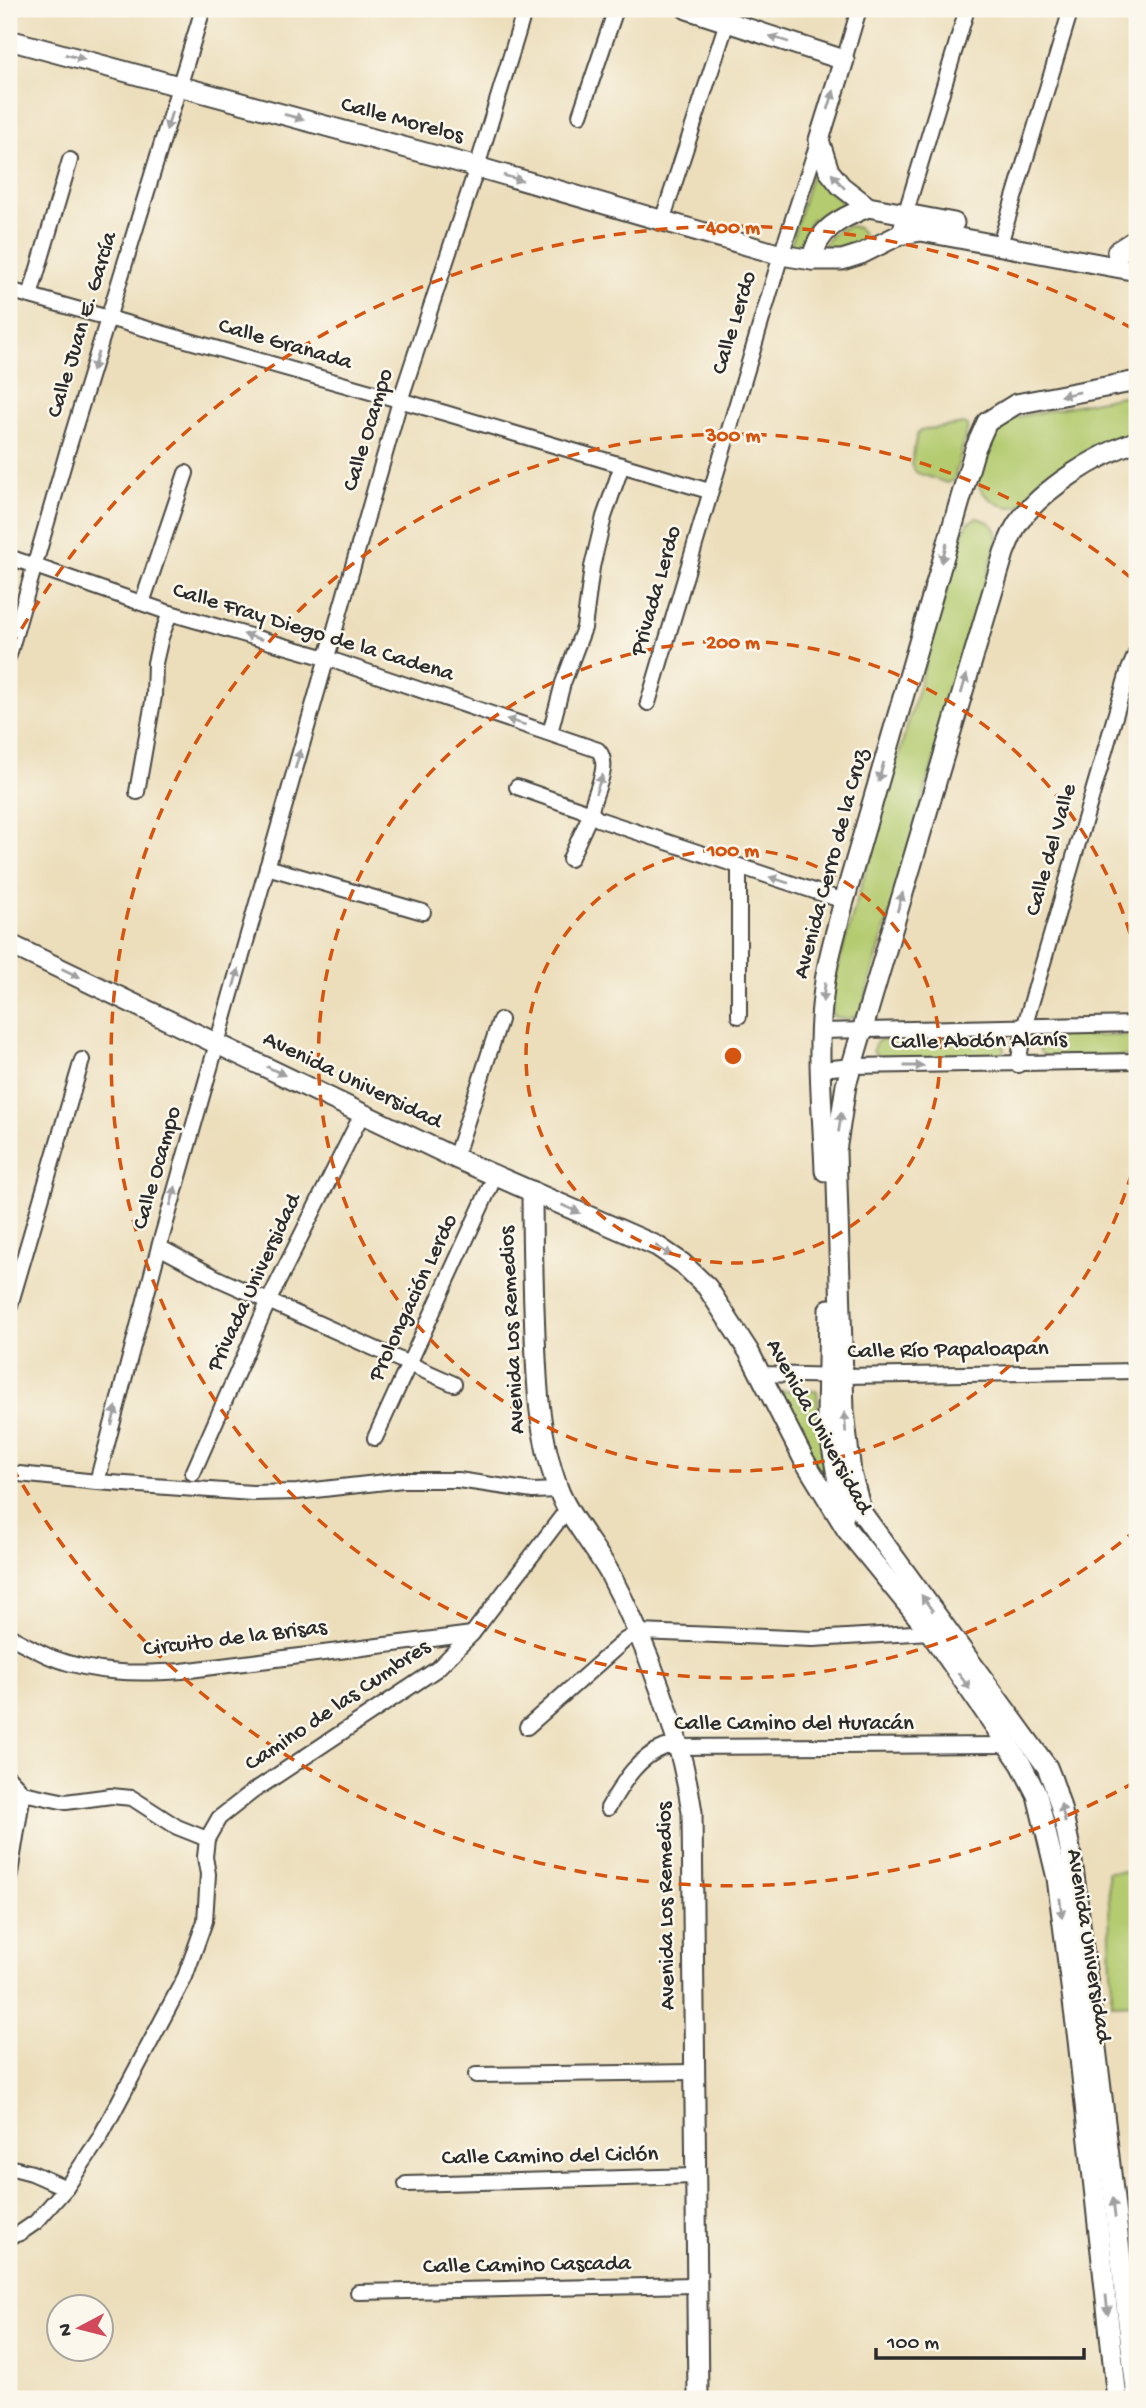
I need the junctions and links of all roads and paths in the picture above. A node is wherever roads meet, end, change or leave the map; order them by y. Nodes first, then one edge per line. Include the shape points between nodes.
1 (203, 9) edge
2 (525, 9) edge
3 (616, 9) edge
4 (688, 9) edge
5 (859, 9) edge
6 (967, 9) edge
7 (1071, 9) edge
8 (727, 22) junction
9 (9, 40) edge
10 (844, 60) junction
11 (180, 86) junction
12 (580, 115) dead end
13 (819, 140) junction
14 (70, 160) dead end
15 (477, 167) junction
16 (868, 207) junction
17 (904, 214) junction
18 (662, 221) junction
19 (899, 234) junction
20 (1001, 237) junction
21 (1137, 240) edge
22 (1128, 254) edge
23 (781, 255) junction
24 (812, 260) junction
25 (1137, 271) edge
26 (9, 290) edge
27 (30, 296) junction
28 (109, 317) junction
29 (1137, 381) edge
30 (400, 401) junction
31 (1137, 441) edge
32 (622, 465) junction
33 (186, 473) dead end
34 (709, 491) junction
35 (9, 557) edge
36 (35, 565) junction
37 (142, 603) junction
38 (170, 612) junction
39 (1137, 651) edge
40 (9, 655) edge
41 (326, 659) junction
42 (648, 703) dead end
43 (550, 733) junction
44 (517, 788) dead end
45 (137, 792) dead end
46 (591, 813) junction
47 (570, 859) dead end
48 (267, 867) junction
49 (738, 867) junction
50 (844, 901) junction
51 (423, 912) dead end
52 (9, 944) edge
53 (739, 1016) dead end
54 (500, 1020) dead end
55 (1137, 1024) edge
56 (1024, 1028) junction
57 (821, 1031) junction
58 (862, 1031) junction
59 (218, 1043) junction
60 (82, 1059) dead end
61 (1137, 1061) edge
62 (1018, 1065) junction
63 (853, 1066) junction
64 (821, 1069) junction
65 (362, 1114) junction
66 (455, 1158) junction
67 (495, 1176) junction
68 (532, 1191) junction
69 (159, 1247) junction
70 (269, 1300) junction
71 (9, 1309) edge
72 (409, 1364) junction
73 (1137, 1371) edge
74 (760, 1374) junction
75 (836, 1376) junction
76 (454, 1384) dead end
77 (375, 1438) dead end
78 (193, 1472) dead end
79 (9, 1473) edge
80 (97, 1482) junction
81 (558, 1490) junction
82 (569, 1507) junction
83 (862, 1513) joint
84 (847, 1530) junction
85 (639, 1632) junction
86 (930, 1633) junction
87 (472, 1634) junction
88 (9, 1636) edge
89 (527, 1727) dead end
90 (1009, 1745) junction
91 (679, 1747) junction
92 (9, 1778) edge
93 (23, 1793) junction
94 (608, 1808) dead end
95 (207, 1839) junction
96 (9, 1880) edge
97 (694, 2072) junction
98 (476, 2075) dead end
99 (9, 2167) edge
100 (695, 2176) junction
101 (406, 2183) dead end
102 (66, 2188) junction
103 (9, 2237) edge
104 (696, 2285) junction
105 (358, 2292) dead end
106 (1137, 2398) edge
107 (698, 2399) edge
108 (1117, 2399) edge

1 - 11 street, Calle Juan E. García
2 - 15 street, Calle Ocampo
3 - 12 street
4 - 8 street
5 - 10 street, Calle Lerdo
6 - 17 street
7 - 20 street
10 -> 8 street
8 - 18 street
9 -> 11 street, Calle Morelos
13 -> 10 street, Calle Lerdo
11 -> 15 street, Calle Morelos
11 -> 28 street, Calle Juan E. García
16 -> 13 street via 829,172
13 - 23 street, Calle Lerdo
14 - 27 street
15 -> 18 street, Calle Morelos
15 - 30 street, Calle Ocampo
16 - 17 street
16 - 24 street via 824,231
17 - 19 street
17 - 20 street
18 - 23 street, Calle Morelos
19 - 20 street via 921,231
19 - 24 street, Calle Morelos via 850,258
20 - 22 street
20 - 25 street
21 - 22 main road
23 - 24 street, Calle Morelos
23 - 34 street, Calle Lerdo
26 - 27 street, Calle Granada
27 - 28 street, Calle Granada
28 - 30 street, Calle Granada
28 -> 36 street, Calle Juan E. García
29 -> 50 street, Avenida Cerro de la Cruz via 1016,404 987,422 967,473
30 - 32 street, Calle Granada
30 - 41 street, Calle Ocampo
58 -> 31 street, Avenida Cerro de la Cruz via 990,593 1017,524 1066,480
32 - 34 street, Calle Granada
32 - 43 street via 595,554 584,628
33 - 37 street
34 - 42 street, Privada Lerdo
35 - 36 street, Calle Fray Diego de la Cadena
36 - 37 street, Calle Fray Diego de la Cadena
36 - 40 street, Calle Juan E. García
37 - 38 street, Calle Fray Diego de la Cadena
41 -> 38 street, Calle Fray Diego de la Cadena
38 - 45 street via 155,663 154,696
39 - 56 street, Calle del Valle
43 -> 41 street, Calle Fray Diego de la Cadena
48 -> 41 street, Calle Ocampo
46 -> 43 street, Calle Fray Diego de la Cadena via 604,770 602,755
44 - 46 street
46 - 47 street
46 - 49 street
48 - 51 street
59 -> 48 street, Calle Ocampo
50 -> 49 street
49 - 53 street
50 -> 57 street, Avenida Cerro de la Cruz via 826,974
52 -> 59 street, Avenida Universidad
54 - 66 street
55 - 56 street, Calle Abdón Alanís
56 - 58 street, Calle Abdón Alanís
56 - 62 street, Calle del Valle
57 - 58 street, Calle Abdón Alanís
57 - 64 street, Avenida Cerro de la Cruz
58 - 63 street, Avenida Cerro de la Cruz
59 -> 65 street, Avenida Universidad
69 -> 59 street, Calle Ocampo
60 - 71 street
61 - 62 street, Calle Abdón Alanís
63 -> 62 street, Calle Abdón Alanís
63 - 64 street, Calle Abdón Alanís
75 -> 63 street, Avenida Cerro de la Cruz via 836,1151
64 - 75 street, Avenida Cerro de la Cruz via 830,1329
65 - 66 street, Avenida Universidad
65 - 70 street, Privada Universidad
66 - 67 street, Avenida Universidad
67 - 68 street, Avenida Universidad
67 - 72 street, Prolongación Lerdo
68 -> 74 street, Avenida Universidad via 657,1246 682,1263 707,1287
68 - 81 street, Avenida Los Remedios via 538,1406
69 - 70 street
80 -> 69 street, Calle Ocampo
70 - 72 street
70 - 78 street, Privada Universidad
72 - 76 street
72 - 77 street, Prolongación Lerdo
73 - 75 street, Calle Río Papaloapan
74 - 75 street, Calle Río Papaloapan
74 - 84 street, Avenida Universidad
83 -> 75 street, Avenida Cerro de la Cruz
75 - 84 street, Avenida Cerro de la Cruz via 828,1418
79 - 80 street
80 - 81 street via 252,1493 403,1480 458,1480
81 - 82 street, Avenida Los Remedios
82 - 85 street, Avenida Los Remedios
82 - 87 street, Camino de las Cumbres
106 -> 83 street, Avenida Universidad via 1096,2040 1058,1793 1037,1752
84 - 86 street, Avenida Universidad
85 - 86 street via 813,1639
85 - 89 street
85 - 91 street, Avenida Los Remedios
86 -> 90 street, Avenida Universidad
87 - 88 street, Circuito de la Brisas via 136,1674 53,1658
87 - 95 street, Camino de las Cumbres via 422,1681 252,1792 219,1818
90 - 91 street, Calle Camino del Huracán
90 -> 108 street, Avenida Universidad via 1037,1796 1057,1878 1090,2130
91 - 94 street, Calle Camino del Huracán via 665,1747 637,1765
91 - 97 street, Avenida Los Remedios via 692,1812
92 - 93 street
93 - 95 street via 66,1802 132,1798 177,1827
93 - 96 street
95 - 102 street via 205,1921 186,1977 99,2139
97 - 98 street
97 - 100 street, Avenida Los Remedios
99 - 102 street
100 - 101 street, Calle Camino del Ciclón
100 - 104 street, Avenida Los Remedios
102 - 103 street via 36,2221
104 - 105 street, Calle Camino Cascada
104 - 107 street, Avenida Los Remedios

